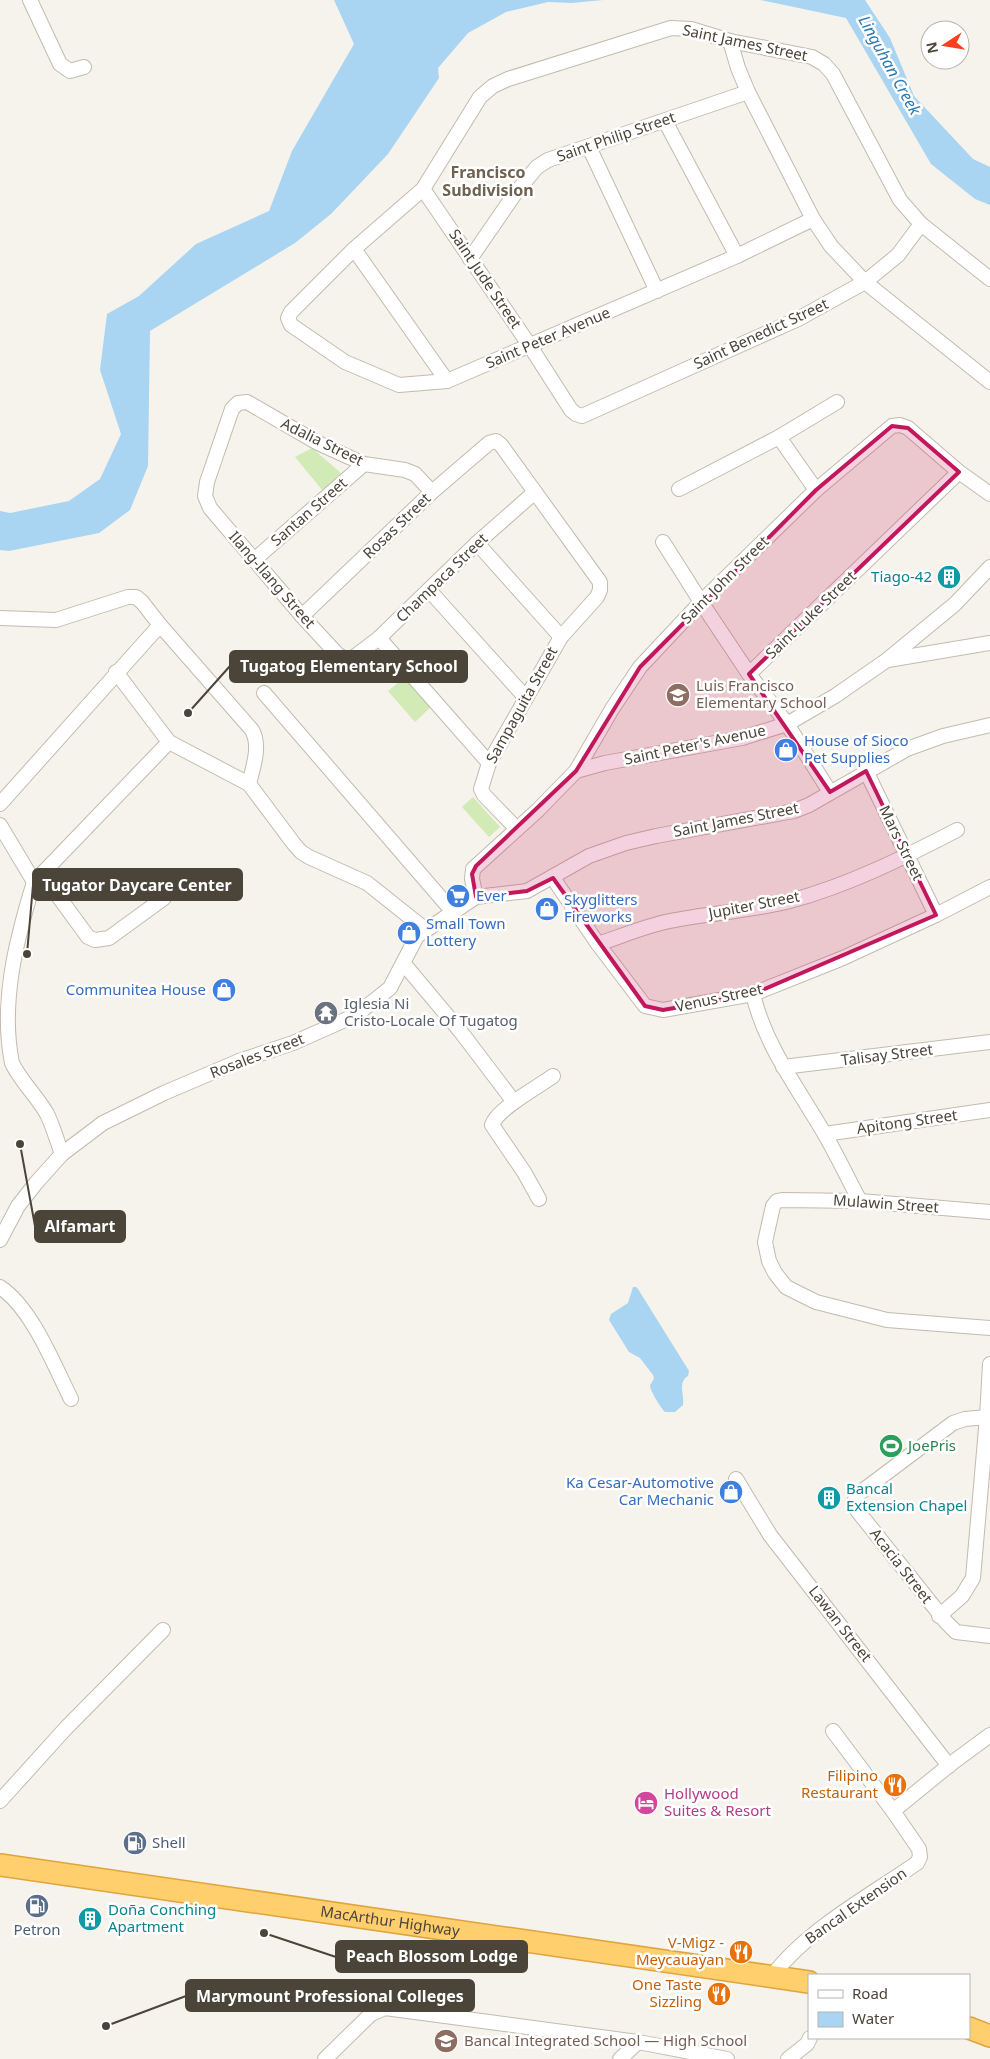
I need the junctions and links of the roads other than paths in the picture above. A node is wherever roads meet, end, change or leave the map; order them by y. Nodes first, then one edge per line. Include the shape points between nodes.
1 (30, 0) edge
2 (730, 41) junction
3 (84, 67) dead end
4 (748, 92) junction
5 (665, 121) junction
6 (589, 147) junction
7 (423, 188) junction
8 (813, 219) junction
9 (922, 224) junction
10 (354, 249) junction
11 (737, 256) junction
12 (470, 259) junction
13 (990, 279) edge
14 (865, 282) junction
15 (657, 291) junction
16 (530, 346) junction
17 (447, 381) junction
18 (990, 382) edge
19 (837, 402) dead end
20 (582, 416) joint
21 (779, 438) junction
22 (364, 464) junction
23 (959, 472) junction
24 (680, 489) dead end
25 (816, 490) junction
26 (432, 492) junction
27 (535, 492) junction
28 (990, 494) edge
29 (204, 496) joint
30 (663, 542) dead end
31 (477, 544) junction
32 (254, 560) junction
33 (990, 567) edge
34 (429, 590) junction
35 (701, 602) junction
36 (302, 616) junction
37 (0, 618) edge
38 (160, 625) junction
39 (561, 637) junction
40 (379, 638) junction
41 (990, 643) edge
42 (346, 659) joint
43 (887, 660) junction
44 (116, 672) junction
45 (749, 674) junction
46 (264, 693) dead end
47 (526, 698) junction
48 (787, 724) junction
49 (990, 725) edge
50 (169, 742) junction
51 (489, 763) junction
52 (866, 771) junction
53 (576, 772) junction
54 (249, 784) junction
55 (830, 792) junction
56 (0, 804) edge
57 (0, 825) edge
58 (517, 829) junction
59 (957, 830) dead end
60 (906, 856) junction
61 (38, 878) junction
62 (553, 878) junction
63 (990, 887) edge
64 (164, 898) dead end
65 (476, 898) junction
66 (453, 912) junction
67 (936, 916) junction
68 (426, 930) junction
69 (598, 944) junction
70 (404, 964) junction
71 (753, 994) junction
72 (990, 1042) edge
73 (783, 1068) junction
74 (553, 1076) dead end
75 (514, 1102) junction
76 (990, 1110) edge
77 (825, 1134) junction
78 (62, 1154) junction
79 (539, 1199) dead end
80 (860, 1201) junction
81 (990, 1212) edge
82 (0, 1240) edge
83 (0, 1287) edge
84 (990, 1328) edge
85 (990, 1364) edge
86 (71, 1399) dead end
87 (987, 1417) junction
88 (736, 1479) dead end
89 (939, 1616) junction
90 (163, 1630) dead end
91 (990, 1636) edge
92 (833, 1731) dead end
93 (990, 1735) edge
94 (949, 1766) junction
95 (0, 1801) edge
96 (893, 1811) junction
97 (0, 1865) edge
98 (772, 1975) junction
99 (808, 1982) edge
100 (970, 2028) edge
101 (990, 2036) edge
102 (810, 2039) edge
103 (638, 2042) junction
104 (797, 2056) edge
105 (324, 2059) edge
106 (620, 2059) edge
107 (727, 2059) edge

1 - 3 street via 60,64 70,70
2 - 4 street
2 - 7 street, Saint James Street via 691,29 671,28 492,86 480,97
2 - 9 street, Saint James Street via 812,57 824,64 833,74 900,200
4 - 5 street, Saint Philip Street
4 - 8 street
5 - 6 street, Saint Philip Street
5 - 11 street
6 - 12 street, Saint Philip Street via 537,167
6 - 15 street
7 - 10 street
7 - 12 street, Saint Jude Street
8 - 11 street, Saint Peter Avenue
8 - 14 street via 831,246
9 - 13 street, Saint James Street
9 - 14 street, Saint Benedict Street via 898,255
10 - 17 street
10 - 17 street, Saint Peter Avenue via 291,312 288,318 291,325 345,362 399,385
11 - 15 street, Saint Peter Avenue
12 - 16 street, Saint Jude Street
14 - 18 street
14 - 20 street, Saint Benedict Street via 798,319
15 - 16 street, Saint Peter Avenue
16 - 17 street, Saint Peter Avenue
16 - 20 street, Saint Jude Street via 571,410
19 - 21 street
21 - 24 street
21 - 25 street
22 - 26 street, Adalia Street via 415,474
22 - 29 street, Adalia Street via 318,443 247,402 232,409
22 - 32 street, Santan Street
23 - 25 street, Saint John Street via 908,428 892,426
23 - 28 street
23 - 45 street, Saint Luke Street
25 - 35 street, Saint John Street
26 - 27 street, Rosas Street via 489,443 496,441
26 - 36 street, Rosas Street
27 - 31 street, Champaca Street
27 - 39 street, Sampaguita Street via 600,582 597,597
29 - 32 street, Ilang-Ilang Street via 210,508
30 - 35 street
31 - 34 street, Champaca Street
31 - 39 street
32 - 36 street, Ilang-Ilang Street
33 - 43 street, Saint Peter's Avenue via 954,604
34 - 40 street, Champaca Street
34 - 47 street
35 - 45 street
35 - 53 street, Saint John Street via 640,667
36 - 42 street, Ilang-Ilang Street via 338,655
37 - 38 street via 56,620 136,597
38 - 44 street
38 - 54 street via 256,737
39 - 47 street, Sampaguita Street
40 - 42 street, Champaca Street via 354,657
40 - 51 street
41 - 43 street
43 - 48 street, Saint Peter's Avenue
44 - 50 street
44 - 56 street
45 - 48 street
46 - 66 street
47 - 51 street, Sampaguita Street
48 - 53 street, Saint Peter's Avenue via 742,738 605,763
48 - 55 street
49 - 52 street, Saint James Street via 907,749
50 - 54 street
50 - 61 street
51 - 58 street, Sampaguita Street via 481,789
52 - 55 street, Saint James Street
52 - 60 street, Mars Street
53 - 58 street, Saint Peter's Avenue
54 - 68 street via 300,852 367,882
55 - 62 street, Saint James Street via 794,811 626,843 589,856
57 - 61 street
58 - 65 street, Saint Peter's Avenue via 473,869
59 - 60 street, Jupiter Street
60 - 67 street, Mars Street
60 - 69 street, Jupiter Street via 848,882 788,901 669,921
61 - 64 street via 88,937 95,940 109,938
61 - 78 street via 2,990 1,1024 4,1044 14,1066 46,1114
62 - 65 street, Saint James Street via 528,892
62 - 69 street, Venus Street
63 - 67 street, Venus Street
65 - 66 street, Rosales Street
66 - 68 street, Rosales Street
67 - 71 street, Venus Street
68 - 70 street, Rosales Street via 414,941
69 - 71 street, Venus Street via 644,1006 662,1010
70 - 75 street
70 - 78 street, Rosales Street via 390,988 356,1015 134,1106 103,1123
71 - 73 street via 758,1016
72 - 73 street, Talisay Street
73 - 77 street
74 - 75 street
75 - 79 street via 493,1120 492,1125
76 - 77 street, Apitong Street
77 - 80 street
78 - 82 street, Rosales Street via 18,1206
80 - 81 street, Mulawin Street
80 - 84 street, Mulawin Street via 777,1201 765,1242 775,1274 786,1287 816,1302 887,1320
83 - 86 street via 25,1312
85 - 87 street
87 - 89 street via 973,1578 962,1596
87 - 89 street, Acacia Street via 952,1424 857,1495 854,1502 856,1509
88 - 94 street, Lawan Street via 770,1535
89 - 91 street via 956,1632
90 - 95 street via 66,1728
92 - 96 street, Bancal Extension
93 - 94 street
94 - 96 street
96 - 98 street, Bancal Extension via 919,1849 920,1857 916,1863 818,1931 785,1959
97 - 98 highway, MacArthur Highway
98 - 99 highway, MacArthur Highway
100 - 101 highway
102 - 104 street
103 - 105 street via 385,2008 371,2014
103 - 106 street
103 - 107 street

